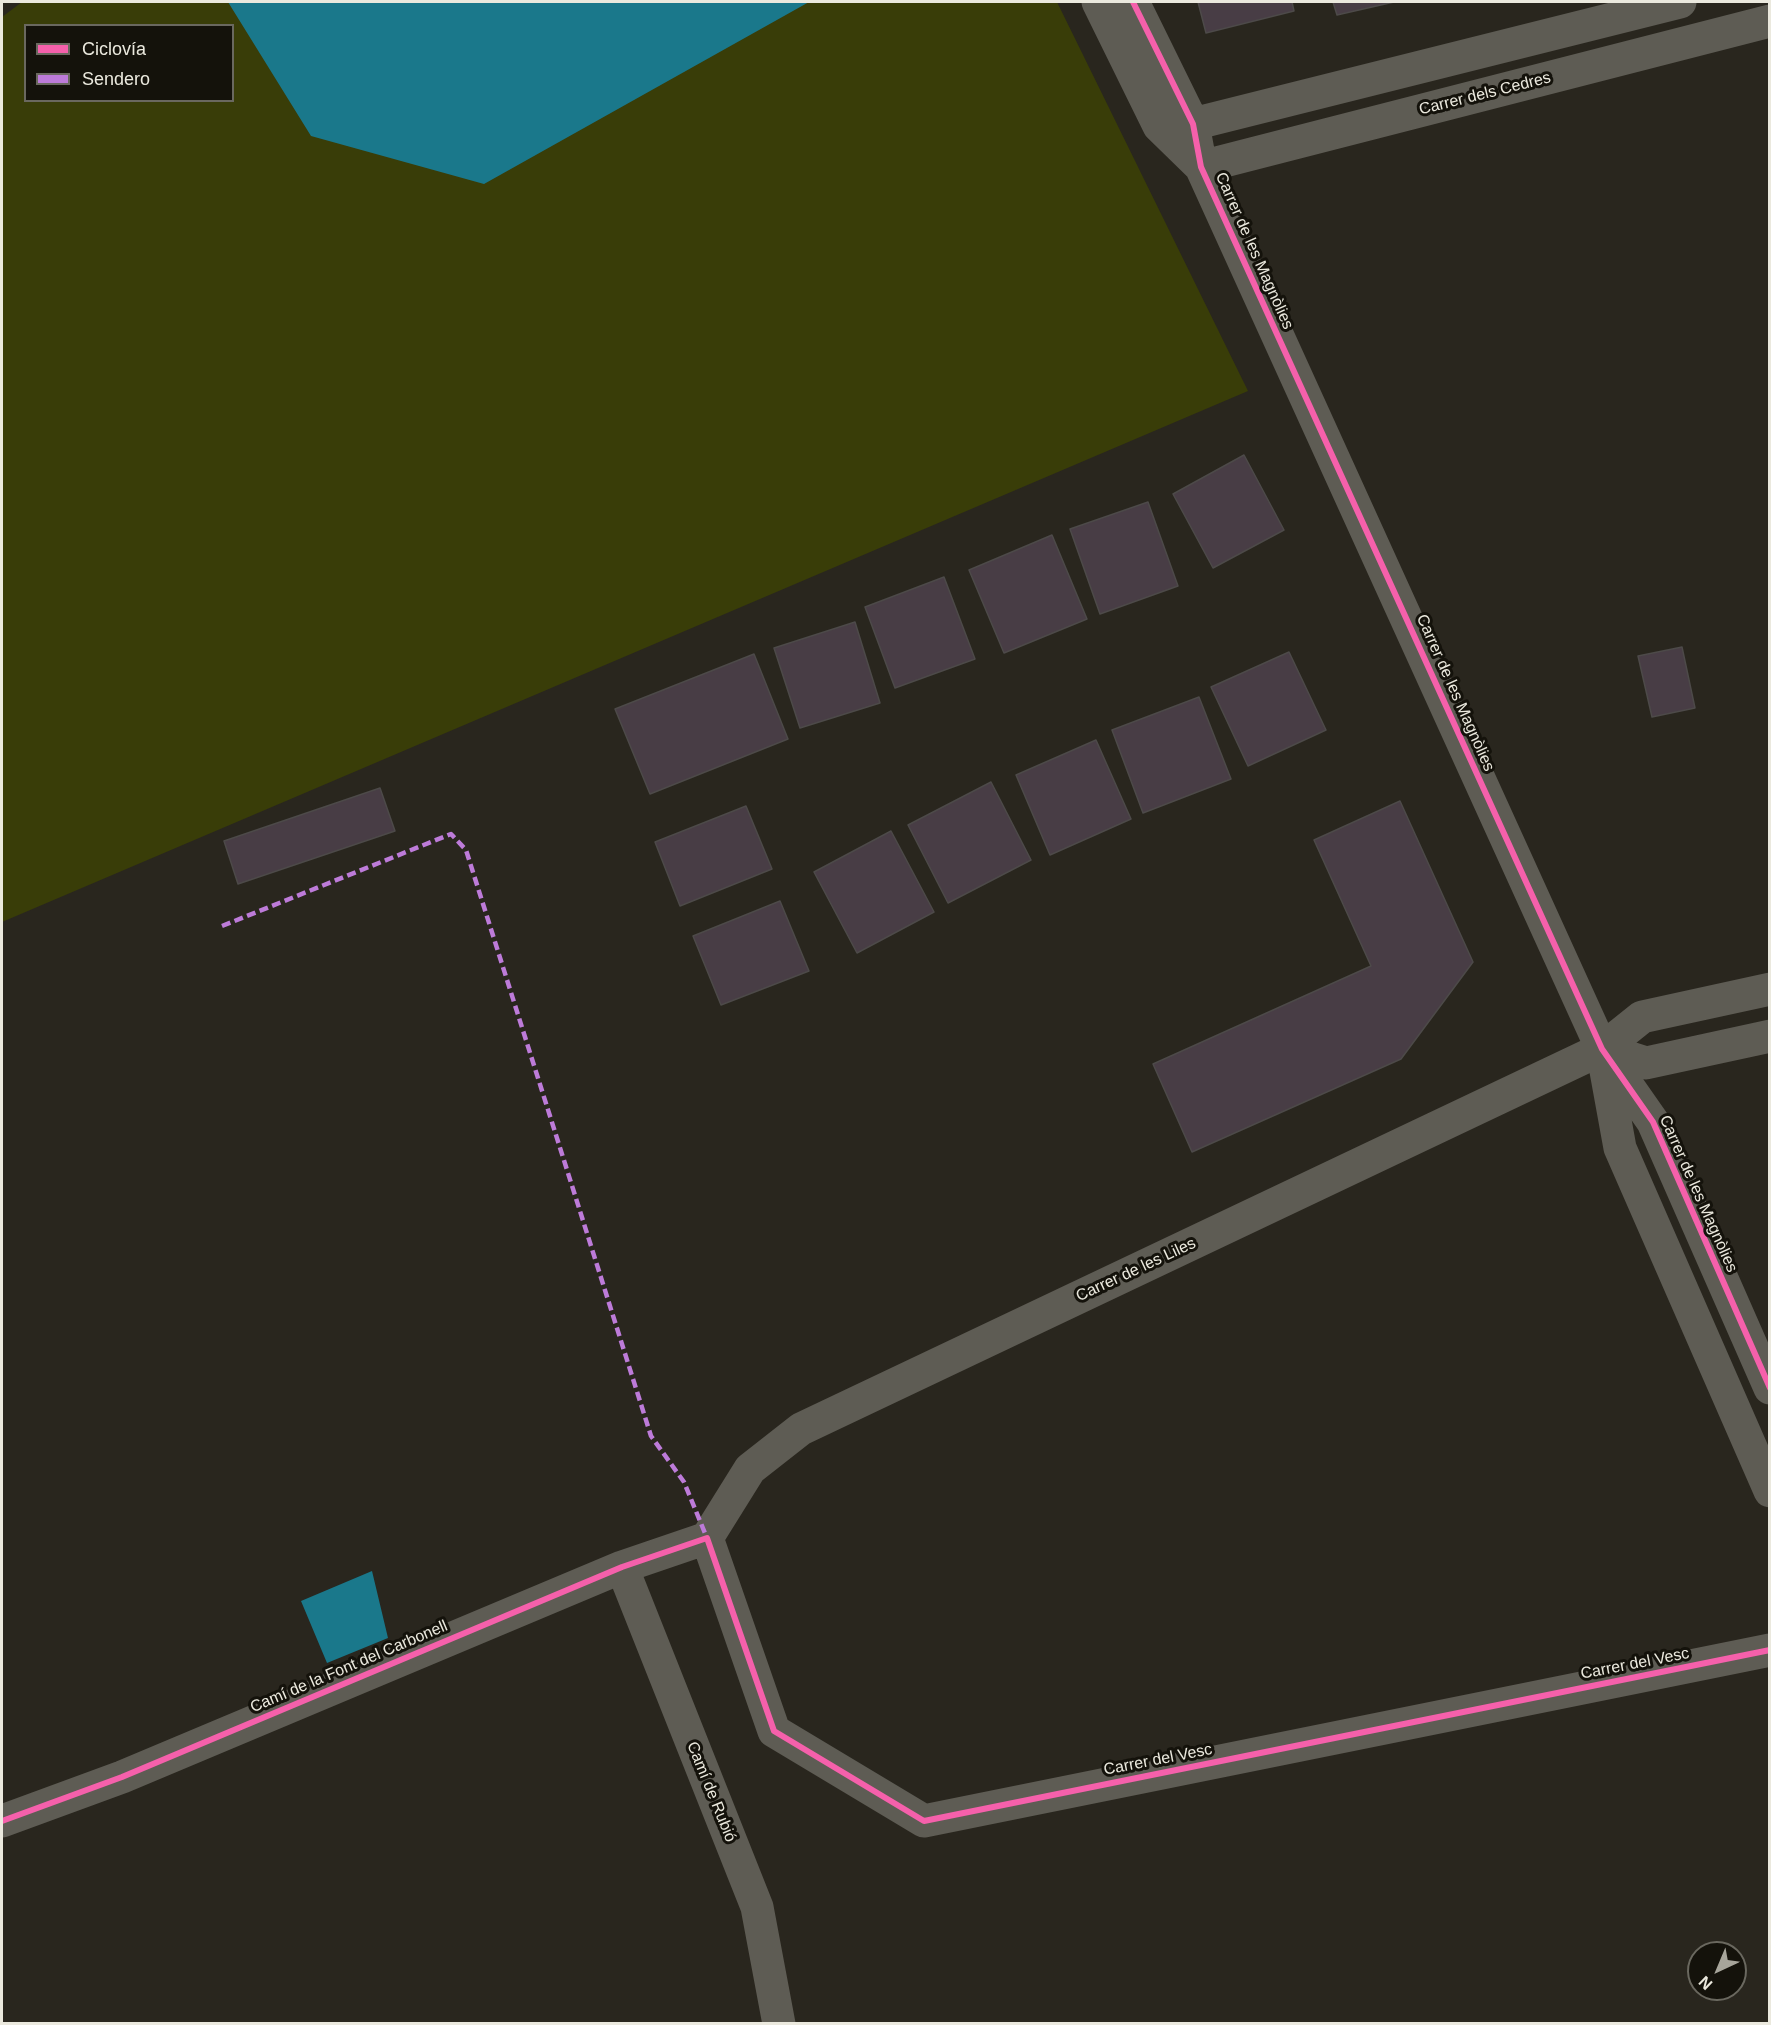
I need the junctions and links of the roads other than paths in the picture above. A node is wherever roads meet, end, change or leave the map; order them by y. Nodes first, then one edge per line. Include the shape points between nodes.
1 (1098, 2) edge
2 (1133, 2) edge
3 (1680, 2) edge
4 (1770, 21) edge
5 (1193, 124) junction
6 (1201, 167) junction
7 (1770, 989) edge
8 (1770, 1036) edge
9 (1602, 1049) junction
10 (1770, 1389) edge
11 (1770, 1491) edge
12 (707, 1538) junction
13 (622, 1567) junction
14 (1770, 1650) edge
15 (2, 1821) edge
16 (779, 2024) edge

1 - 6 street, Carrer de les Magnòlies via 1159,126
2 - 5 street, Carrer de les Magnòlies
3 - 5 street
4 - 6 street, Carrer dels Cedres
5 - 6 street, Carrer de les Magnòlies
6 - 9 street, Carrer de les Magnòlies
7 - 9 street, Carrer de les Liles via 1642,1017
8 - 9 street via 1646,1063
9 - 10 street, Carrer de les Magnòlies via 1653,1122
9 - 11 street, Carrer de les Magnòlies via 1620,1148
9 - 12 street, Carrer de les Liles via 801,1429 750,1469
12 - 13 street, Camí de la Font del Carbonell
12 - 14 street, Carrer del Vesc via 774,1731 924,1821
13 - 15 street, Camí de la Font del Carbonell via 122,1777
13 - 16 street, Camí de Rubió via 757,1907

